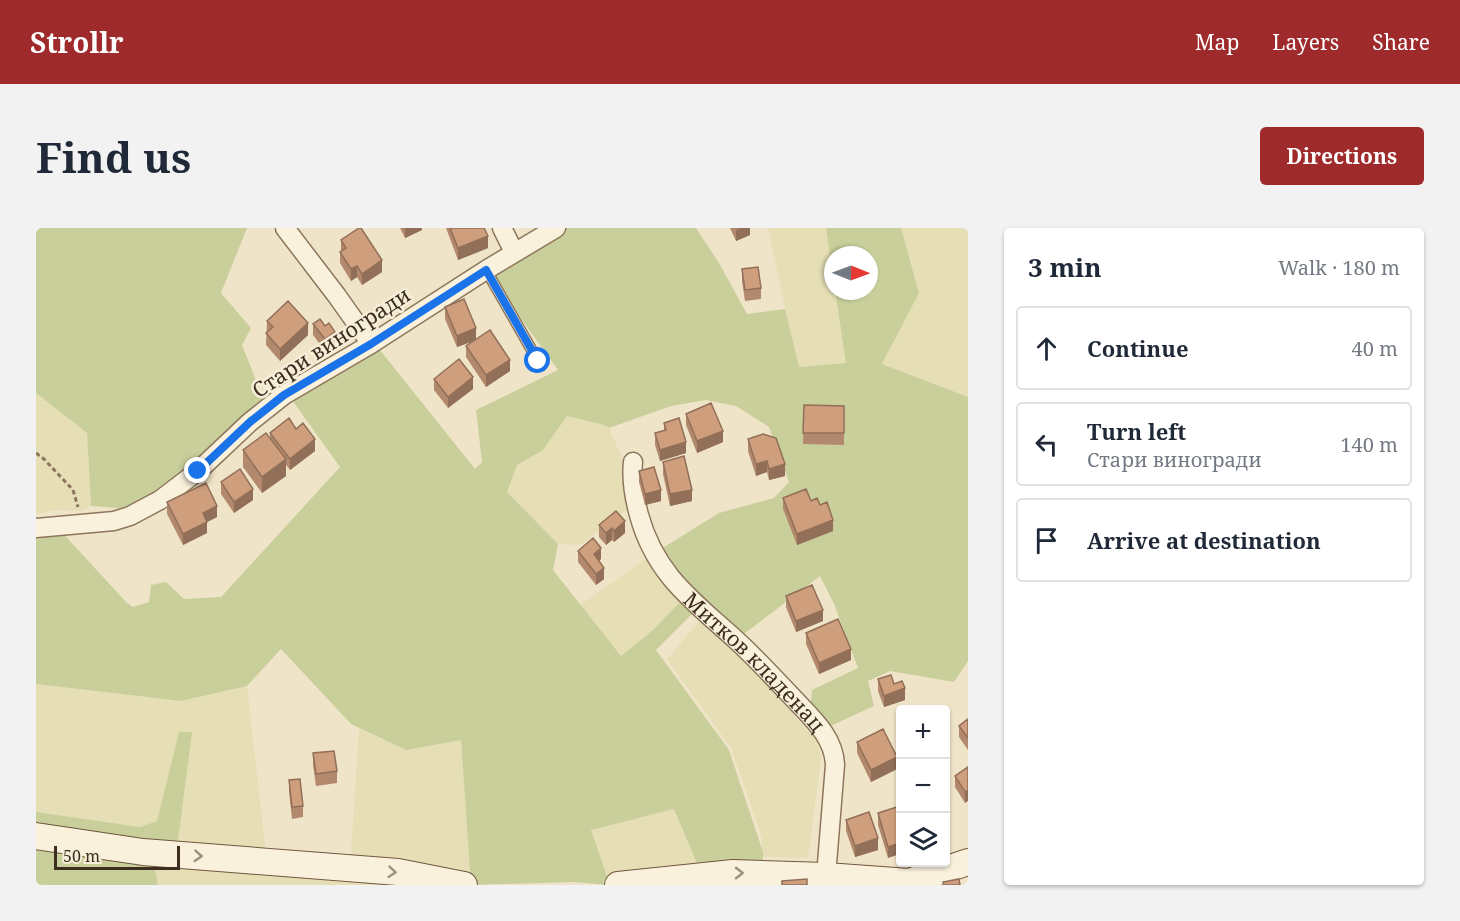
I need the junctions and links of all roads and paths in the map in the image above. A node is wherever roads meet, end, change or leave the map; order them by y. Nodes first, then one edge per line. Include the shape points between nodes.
1 (285, 228) edge
2 (502, 228) edge
3 (556, 228) edge
4 (514, 252) junction
5 (486, 270) junction
6 (371, 344) junction
7 (538, 361) dead end
8 (36, 453) edge
9 (633, 462) dead end
10 (82, 523) junction
11 (36, 528) edge
12 (36, 836) edge
13 (968, 862) edge
14 (826, 876) junction
15 (907, 884) edge
16 (464, 885) edge
17 (618, 885) edge

1 - 6 street
2 - 4 street
3 - 4 street, Стари виногради
4 - 5 street, Стари виногради
5 - 6 street, Стари виногради
5 - 7 lane
6 - 10 street, Стари виногради via 284,395 160,500 114,521
8 - 10 path via 73,490
9 - 14 street, Митков кладенац via 631,478 643,531 663,569 781,685 831,743 835,765
10 - 11 street, Стари виногради
12 -> 16 street via 143,852 398,872
13 - 15 street
14 - 15 street
17 -> 14 street via 733,873

